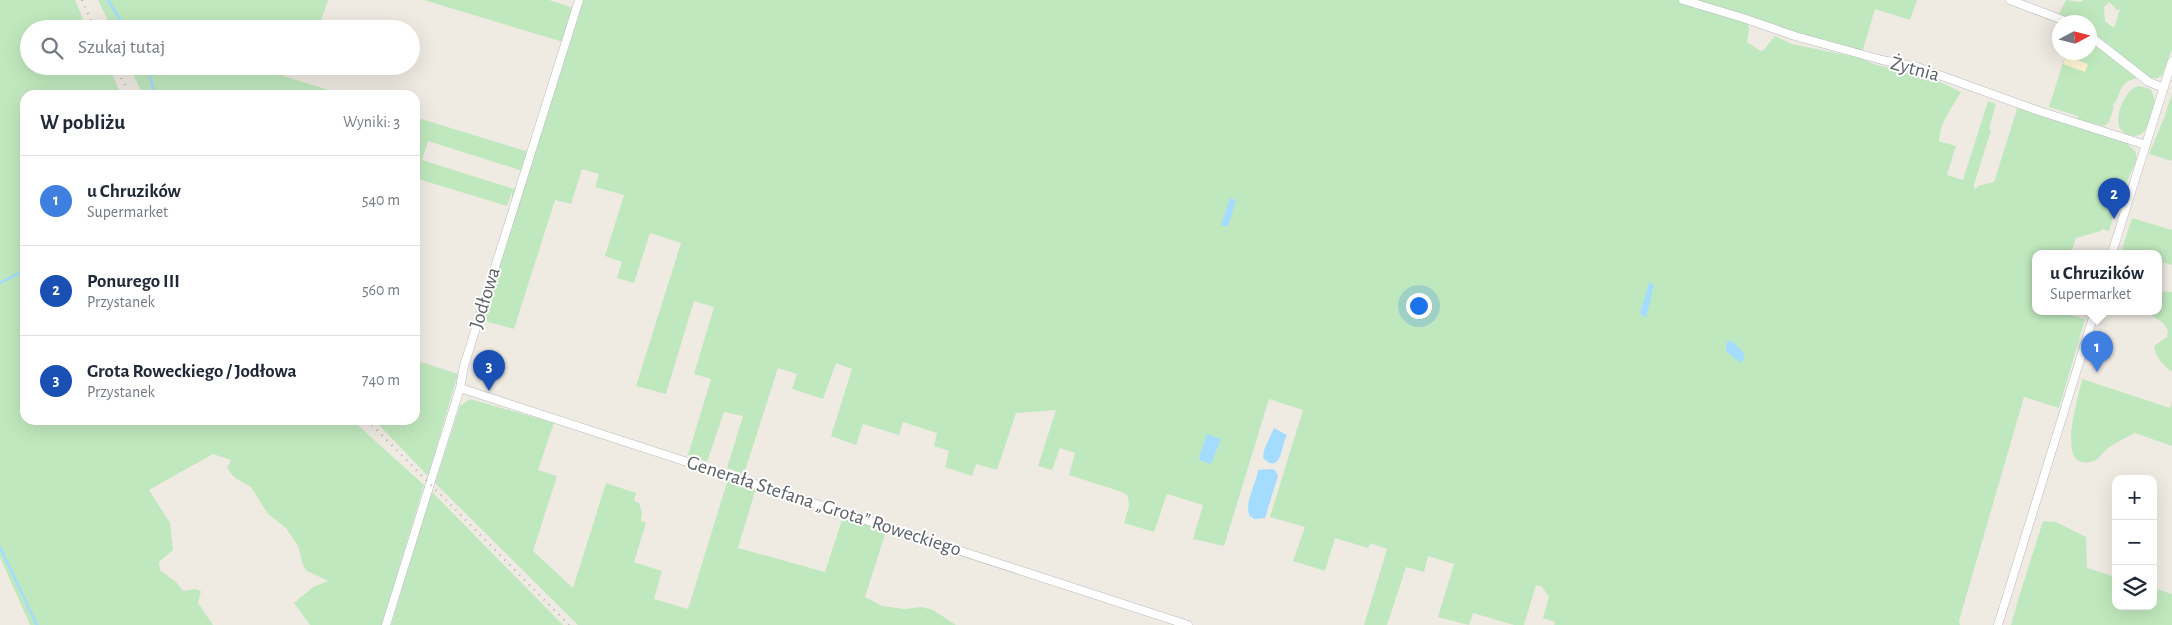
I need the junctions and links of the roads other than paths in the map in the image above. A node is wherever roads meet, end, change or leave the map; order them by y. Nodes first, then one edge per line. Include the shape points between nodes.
1 (579, 0) edge
2 (1683, 0) edge
3 (2010, 0) edge
4 (2052, 16) edge
5 (2097, 41) edge
6 (2172, 61) edge
7 (2164, 88) junction
8 (2146, 145) junction
9 (2113, 250) edge
10 (2094, 315) edge
11 (460, 388) junction
12 (386, 625) edge
13 (1188, 625) edge
14 (1998, 625) edge

1 - 11 street, Jodłowa via 464,366
2 - 8 street, Żytnia via 1795,36 1917,67
3 - 4 street
5 - 7 street via 2149,82
6 - 7 street
7 - 8 street
8 - 9 street
10 - 14 street
11 - 12 street, Jodłowa
11 - 13 street, Generała Stefana „Grota” Roweckiego

